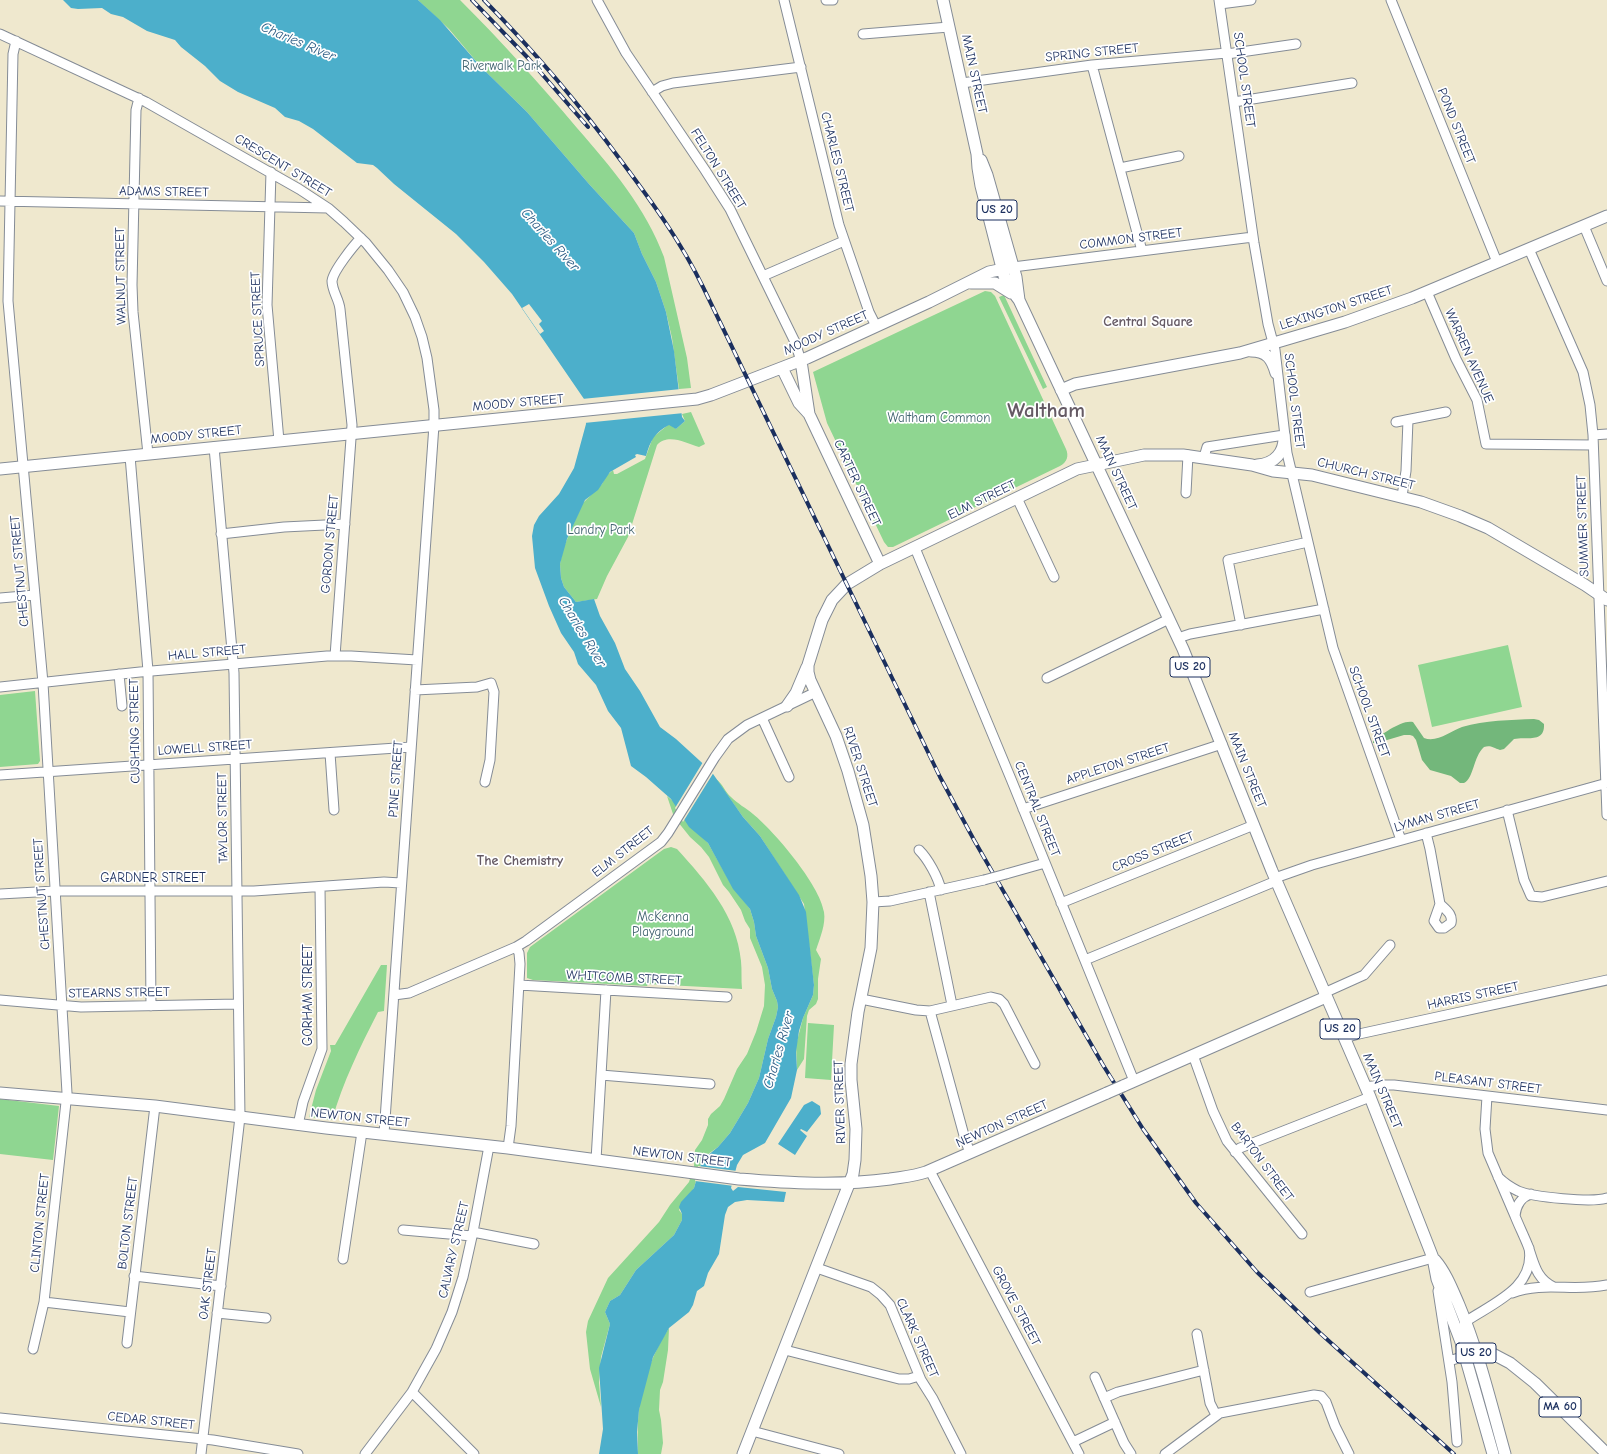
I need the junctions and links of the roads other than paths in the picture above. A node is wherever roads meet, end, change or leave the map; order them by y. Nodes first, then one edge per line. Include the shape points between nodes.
1 (597, 0) edge
2 (784, 0) edge
3 (826, 0) edge
4 (833, 0) edge
5 (944, 0) edge
6 (1251, 0) edge
7 (1391, 0) edge
8 (1219, 2) edge
9 (949, 27) junction
10 (0, 34) edge
11 (863, 34) dead end
12 (16, 41) junction
13 (1296, 44) dead end
14 (1227, 53) junction
15 (1092, 65) junction
16 (801, 67) junction
17 (962, 83) junction
18 (1352, 83) dead end
19 (652, 92) junction
20 (139, 98) junction
21 (1234, 102) junction
22 (1179, 156) dead end
23 (1120, 168) junction
24 (271, 172) junction
25 (0, 201) edge
26 (10, 201) junction
27 (134, 204) junction
28 (270, 207) junction
29 (328, 208) junction
30 (1607, 216) edge
31 (1584, 226) junction
32 (1253, 237) junction
33 (361, 238) junction
34 (844, 241) junction
35 (1529, 249) junction
36 (1142, 251) junction
37 (1497, 262) junction
38 (1008, 268) junction
39 (763, 276) junction
40 (1607, 281) edge
41 (965, 284) junction
42 (1427, 292) junction
43 (1019, 300) junction
44 (876, 326) junction
45 (1273, 343) junction
46 (1246, 352) junction
47 (801, 361) junction
48 (782, 368) junction
49 (1276, 373) junction
50 (1061, 390) junction
51 (1446, 412) dead end
52 (809, 414) junction
53 (1408, 420) junction
54 (1396, 422) dead end
55 (434, 425) junction
56 (351, 434) junction
57 (1607, 434) edge
58 (1284, 435) junction
59 (1593, 435) junction
60 (280, 441) junction
61 (1593, 445) junction
62 (214, 448) junction
63 (148, 454) junction
64 (1188, 455) junction
65 (130, 456) junction
66 (1204, 457) junction
67 (1096, 464) junction
68 (1252, 465) junction
69 (23, 467) junction
70 (0, 469) edge
71 (1292, 473) junction
72 (1186, 493) dead end
73 (1402, 496) junction
74 (1017, 498) junction
75 (345, 524) junction
76 (221, 534) junction
77 (1308, 542) junction
78 (915, 548) junction
79 (880, 564) junction
80 (1054, 577) dead end
81 (35, 595) junction
82 (1603, 597) edge
83 (0, 598) edge
84 (1324, 609) junction
85 (1169, 619) junction
86 (1241, 624) junction
87 (1178, 638) junction
88 (335, 656) junction
89 (417, 660) junction
90 (809, 663) junction
91 (233, 664) junction
92 (148, 672) junction
93 (119, 674) junction
94 (1048, 678) dead end
95 (43, 683) junction
96 (0, 687) edge
97 (415, 690) junction
98 (816, 692) junction
99 (122, 706) dead end
100 (787, 706) junction
101 (762, 718) junction
102 (1222, 744) junction
103 (411, 747) junction
104 (330, 753) junction
105 (235, 758) junction
106 (149, 765) junction
107 (48, 772) junction
108 (0, 775) edge
109 (789, 777) dead end
110 (485, 782) dead end
111 (1606, 783) edge
112 (1023, 809) junction
113 (334, 810) dead end
114 (1507, 810) junction
115 (1607, 815) edge
116 (1254, 825) junction
117 (1426, 833) junction
118 (1401, 840) junction
119 (919, 850) dead end
120 (1045, 863) junction
121 (1275, 880) junction
122 (1607, 881) edge
123 (401, 883) junction
124 (320, 887) junction
125 (941, 890) junction
126 (150, 891) junction
127 (237, 891) junction
128 (55, 892) junction
129 (928, 892) junction
130 (0, 894) edge
131 (873, 902) junction
132 (1062, 903) junction
133 (1440, 904) dead end
134 (1390, 946) dead end
135 (516, 947) junction
136 (1084, 960) junction
137 (1607, 980) edge
138 (519, 985) junction
139 (606, 990) junction
140 (394, 995) junction
141 (1325, 995) junction
142 (727, 997) dead end
143 (861, 999) junction
144 (0, 1000) edge
145 (238, 1004) junction
146 (952, 1005) junction
147 (151, 1006) junction
148 (62, 1007) junction
149 (930, 1011) junction
150 (1344, 1038) junction
151 (1193, 1055) junction
152 (1035, 1064) dead end
153 (601, 1075) junction
154 (1134, 1081) junction
155 (710, 1084) dead end
156 (1368, 1092) junction
157 (0, 1093) edge
158 (1487, 1096) junction
159 (68, 1099) junction
160 (155, 1106) junction
161 (1607, 1110) edge
162 (240, 1117) junction
163 (298, 1125) junction
164 (362, 1132) junction
165 (384, 1134) junction
166 (489, 1146) junction
167 (508, 1148) junction
168 (1235, 1152) junction
169 (970, 1153) junction
170 (596, 1160) junction
171 (930, 1170) junction
172 (1495, 1173) junction
173 (849, 1183) junction
174 (1530, 1194) junction
175 (1607, 1198) edge
176 (1515, 1216) junction
177 (403, 1230) dead end
178 (473, 1234) junction
179 (1302, 1234) dead end
180 (534, 1244) dead end
181 (1528, 1248) junction
182 (1433, 1258) junction
183 (343, 1259) dead end
184 (817, 1268) junction
185 (1435, 1271) junction
186 (134, 1276) junction
187 (1607, 1285) edge
188 (221, 1286) junction
189 (1554, 1287) junction
190 (1310, 1292) dead end
191 (1510, 1293) junction
192 (44, 1302) junction
193 (130, 1312) junction
194 (217, 1313) junction
195 (266, 1318) dead end
196 (1465, 1321) junction
197 (1197, 1334) dead end
198 (127, 1343) dead end
199 (33, 1349) dead end
200 (785, 1350) junction
201 (1477, 1354) junction
202 (1465, 1356) junction
203 (1449, 1361) junction
204 (1204, 1370) junction
205 (918, 1376) junction
206 (1095, 1377) dead end
207 (412, 1392) junction
208 (1104, 1398) junction
209 (1216, 1415) junction
210 (0, 1418) edge
211 (1115, 1422) junction
212 (752, 1431) junction
213 (203, 1439) junction
214 (1073, 1442) junction
215 (1457, 1442) dead end
216 (201, 1454) edge
217 (298, 1454) edge
218 (365, 1454) edge
219 (474, 1454) edge
220 (743, 1454) edge
221 (840, 1454) edge
222 (961, 1454) edge
223 (1079, 1454) edge
224 (1131, 1454) edge
225 (1165, 1454) edge
226 (1349, 1454) edge
227 (1493, 1454) edge
228 (1505, 1454) edge
229 (1607, 1454) edge

1 - 19 street, FELTON STREET via 626,53
2 - 16 street, CHARLES STREET
3 - 4 street
5 - 9 main road, MAIN STREET / US 20
6 - 8 street
7 - 37 street, POND STREET
8 - 14 street, SCHOOL STREET
9 - 11 street
9 - 17 main road, MAIN STREET / US 20
10 - 12 street, CRESCENT STREET
12 - 20 street, CRESCENT STREET
12 - 26 street, CHESTNUT STREET via 13,54
13 - 14 street, SPRING STREET
14 - 15 street, SPRING STREET
14 - 21 street, SCHOOL STREET
15 - 17 street, SPRING STREET
15 - 23 street
16 - 19 street via 673,83
16 - 34 street, CHARLES STREET
17 - 38 main road, MAIN STREET / US 20 via 981,186
18 - 21 street
19 - 39 street, FELTON STREET via 722,196
20 - 24 street, CRESCENT STREET
20 - 27 street, WALNUT STREET via 136,110
21 - 32 street, SCHOOL STREET
22 - 23 street
23 - 36 street
24 - 28 street, SPRUCE STREET
24 - 29 street, CRESCENT STREET
25 - 26 street, ADAMS STREET
26 - 27 street, ADAMS STREET
26 - 69 street, CHESTNUT STREET via 8,293
27 - 28 street, ADAMS STREET
27 - 63 street, WALNUT STREET via 132,298
28 - 29 street, ADAMS STREET
28 - 60 street, SPRUCE STREET via 267,305
29 - 33 street, CRESCENT STREET
30 - 31 main road, LEXINGTON STREET
31 - 35 main road, LEXINGTON STREET
31 - 40 street
32 - 36 street, COMMON STREET
32 - 45 street, SCHOOL STREET
33 - 55 street, CRESCENT STREET via 395,279 415,317 427,358
33 - 56 street, GORDON STREET via 332,280 340,305
34 - 39 street
34 - 44 street, CHARLES STREET
35 - 37 main road, LEXINGTON STREET
35 - 59 street, SUMMER STREET via 1582,372 1590,405
36 - 38 street, COMMON STREET
37 - 42 main road, LEXINGTON STREET
38 - 41 main road, MOODY STREET via 989,272
38 - 43 main road, MAIN STREET / US 20 via 1017,282
39 - 47 street, FELTON STREET
41 - 43 main road via 998,284
41 - 44 main road, MOODY STREET
42 - 45 main road, LEXINGTON STREET via 1355,318
42 - 61 street, WARREN AVENUE via 1477,400 1486,444
43 - 50 main road, MAIN STREET / US 20
44 - 47 main road, MOODY STREET
45 - 46 main road, LEXINGTON STREET
45 - 49 street, SCHOOL STREET
46 - 49 main road via 1259,351 1266,354 1272,361
46 - 50 main road, LEXINGTON STREET via 1076,384
47 - 48 main road, MOODY STREET
47 - 52 main road, CARTER STREET
48 - 52 main road, CARTER STREET via 797,400
48 - 55 main road, MOODY STREET via 708,396 684,401
49 - 58 street, SCHOOL STREET
50 - 67 main road, MAIN STREET / US 20
51 - 53 street
52 - 79 main road, CARTER STREET
53 - 54 street
53 - 73 street
55 - 56 main road, MOODY STREET
55 - 89 street, PINE STREET
56 - 60 main road, MOODY STREET
56 - 75 street, GORDON STREET
57 - 59 street
58 - 66 street via 1207,447
58 - 68 main road via 1283,448 1278,457 1267,463
58 - 71 street, SCHOOL STREET
59 - 61 street, SUMMER STREET
60 - 62 main road, MOODY STREET
61 - 82 street, SUMMER STREET
62 - 63 main road, MOODY STREET
62 - 76 street, TAYLOR STREET
63 - 65 main road, MOODY STREET
64 - 66 main road, CHURCH STREET
64 - 67 main road, CHURCH STREET via 1144,455
64 - 72 street
65 - 69 main road, MOODY STREET
65 - 92 street, CUSHING STREET
66 - 68 main road, CHURCH STREET
67 - 74 main road, ELM STREET via 1079,468
67 - 85 main road, MAIN STREET / US 20
68 - 71 main road, CHURCH STREET
69 - 70 main road, MOODY STREET
69 - 81 street, CHESTNUT STREET
71 - 73 main road, CHURCH STREET via 1312,475
71 - 77 street, SCHOOL STREET
73 - 82 main road, CHURCH STREET via 1479,524
74 - 78 main road, ELM STREET
74 - 80 street
75 - 76 street
75 - 88 street, GORDON STREET
76 - 91 street, TAYLOR STREET
77 - 84 street, SCHOOL STREET
77 - 86 street via 1228,560
78 - 79 main road, ELM STREET
78 - 112 street, CENTRAL STREET
79 - 90 main road, ELM STREET via 838,592 818,631
81 - 83 street
81 - 95 street, CHESTNUT STREET
82 - 111 street, SUMMER STREET
84 - 86 street
84 - 118 street, SCHOOL STREET via 1341,672
85 - 87 main road, MAIN STREET / US 20
85 - 94 street
86 - 87 street
87 - 102 main road, MAIN STREET / US 20
88 - 89 street, HALL STREET
88 - 91 street, HALL STREET
89 - 97 street, PINE STREET
90 - 98 main road, ELM STREET via 808,675
90 - 100 main road via 796,693
91 - 92 street, HALL STREET
91 - 105 street, TAYLOR STREET
92 - 93 street, HALL STREET
92 - 106 street, CUSHING STREET
93 - 95 street, HALL STREET
93 - 99 street
95 - 96 street, HALL STREET
95 - 107 street, CHESTNUT STREET
97 - 103 street, PINE STREET
97 - 110 street via 477,687 491,683 494,692 490,760
98 - 100 street, ELM STREET
98 - 131 main road, RIVER STREET via 838,740 858,804 868,852
100 - 101 street, ELM STREET
101 - 109 street
101 - 135 street, ELM STREET via 734,733 723,744 664,839
102 - 112 street, APPLETON STREET
102 - 116 main road, MAIN STREET / US 20
103 - 104 street, LOWELL STREET
103 - 123 street, PINE STREET
104 - 105 street, LOWELL STREET
104 - 113 street
105 - 106 street, LOWELL STREET
105 - 127 street, TAYLOR STREET
106 - 107 street, LOWELL STREET
106 - 126 street, CUSHING STREET
107 - 108 street, LOWELL STREET
107 - 128 street, CHESTNUT STREET
111 - 114 street, LYMAN STREET
111 - 115 street, SUMMER STREET
112 - 120 street, CENTRAL STREET
114 - 117 street, LYMAN STREET
114 - 122 street via 1524,880 1531,896 1542,897
116 - 121 main road, MAIN STREET / US 20
116 - 132 street, CROSS STREET
117 - 118 street, LYMAN STREET
117 - 133 street
118 - 121 street, LYMAN STREET via 1296,869
119 - 125 street
120 - 125 street, bridge
120 - 132 street, CENTRAL STREET
121 - 136 street, LYMAN STREET
121 - 141 main road, MAIN STREET / US 20
123 - 124 street, GARDNER STREET
123 - 140 street, PINE STREET
124 - 127 street, GARDNER STREET
124 - 163 street, GORHAM STREET via 322,1045
125 - 129 street
126 - 127 street, GARDNER STREET
126 - 128 street, GARDNER STREET
126 - 147 street, CUSHING STREET
127 - 145 street, TAYLOR STREET
128 - 130 street, GARDNER STREET
128 - 148 street, CHESTNUT STREET
129 - 131 street via 890,901
129 - 146 street
131 - 143 main road, RIVER STREET via 870,952
132 - 136 street, CENTRAL STREET
134 - 141 street via 1364,975
135 - 138 street via 520,958
135 - 140 street, ELM STREET via 409,993
136 - 154 street, CENTRAL STREET
137 - 150 street, HARRIS STREET
138 - 139 street, WHITCOMB STREET
138 - 167 street
139 - 142 street, WHITCOMB STREET
139 - 153 street
140 - 165 street, PINE STREET
141 - 150 main road, MAIN STREET / US 20
141 - 151 main road, NEWTON STREET
143 - 149 street
143 - 173 main road, RIVER STREET via 851,1064 856,1137 854,1165
144 - 148 street, STEARNS STREET
145 - 147 street, STEARNS STREET
145 - 162 street, TAYLOR STREET
146 - 149 street
146 - 152 street via 982,998 999,999
147 - 148 street, STEARNS STREET
148 - 159 street, CHESTNUT STREET
149 - 169 street
150 - 156 main road, MAIN STREET / US 20
151 - 154 main road, NEWTON STREET
151 - 168 street, BARTON STREET via 1215,1118
153 - 155 street
153 - 170 street
154 - 169 main road, NEWTON STREET, bridge
156 - 158 street, PLEASANT STREET via 1381,1085 1394,1085
156 - 168 street, PLEASANT STREET
156 - 182 main road, MAIN STREET / US 20
157 - 159 main road, NEWTON STREET
158 - 161 street, PLEASANT STREET
158 - 172 street via 1486,1143
159 - 160 main road, NEWTON STREET
159 - 192 street, CLINTON STREET
160 - 162 main road, NEWTON STREET
160 - 186 street, BOLTON STREET
162 - 163 main road, NEWTON STREET
162 - 188 street, OAK STREET
163 - 164 main road, NEWTON STREET
164 - 165 main road, NEWTON STREET
164 - 183 street
165 - 166 main road, NEWTON STREET
166 - 167 main road, NEWTON STREET
166 - 178 street, CALVARY STREET
167 - 170 main road, NEWTON STREET
168 - 179 street, BARTON STREET
169 - 171 main road, NEWTON STREET
170 - 173 main road, NEWTON STREET via 739,1179
171 - 173 main road, NEWTON STREET via 908,1176
171 - 214 street, GROVE STREET
172 - 174 street via 1509,1186
172 - 176 street
173 - 184 main road, RIVER STREET
174 - 175 street via 1592,1201
174 - 176 street via 1520,1202
176 - 181 street
177 - 178 street
178 - 180 street
178 - 207 street, CALVARY STREET via 454,1307 436,1349
181 - 189 street via 1537,1273
181 - 191 street via 1526,1272
182 - 185 main road, MAIN STREET / US 20
182 - 190 street
182 - 196 main road, MAIN STREET / US 20 via 1445,1276
184 - 200 main road, RIVER STREET
184 - 205 street, CLARK STREET via 881,1294 894,1313
185 - 202 main road, MAIN STREET / US 20
185 - 203 street
186 - 188 street
186 - 193 street, BOLTON STREET
187 - 189 street via 1580,1289
188 - 194 street, OAK STREET
189 - 191 street via 1536,1287
191 - 196 street
192 - 193 street
192 - 199 street, CLINTON STREET
193 - 198 street, BOLTON STREET
194 - 195 street
194 - 213 street, OAK STREET
196 - 201 main road, MAIN STREET / US 20
196 - 202 street via 1462,1332
197 - 204 street
200 - 205 street via 899,1379
200 - 212 main road, RIVER STREET
201 - 202 main road, MA 60
201 - 228 main road, MAIN STREET / US 20
201 - 229 main road, MA 60 via 1495,1354 1520,1370
202 - 203 street
202 - 227 main road, MAIN STREET / US 20
203 - 215 street via 1454,1391
204 - 208 street via 1118,1392
204 - 209 street via 1210,1402
205 - 222 street, CLARK STREET via 933,1399
206 - 208 street
207 - 218 street, CALVARY STREET
207 - 219 street
208 - 211 street
209 - 225 street
209 - 226 street via 1319,1395 1327,1406
210 - 213 street, CEDAR STREET
211 - 214 street
211 - 224 street
212 - 220 main road, RIVER STREET
212 - 221 street
213 - 216 street, OAK STREET
213 - 217 street, CEDAR STREET
214 - 223 street, GROVE STREET

